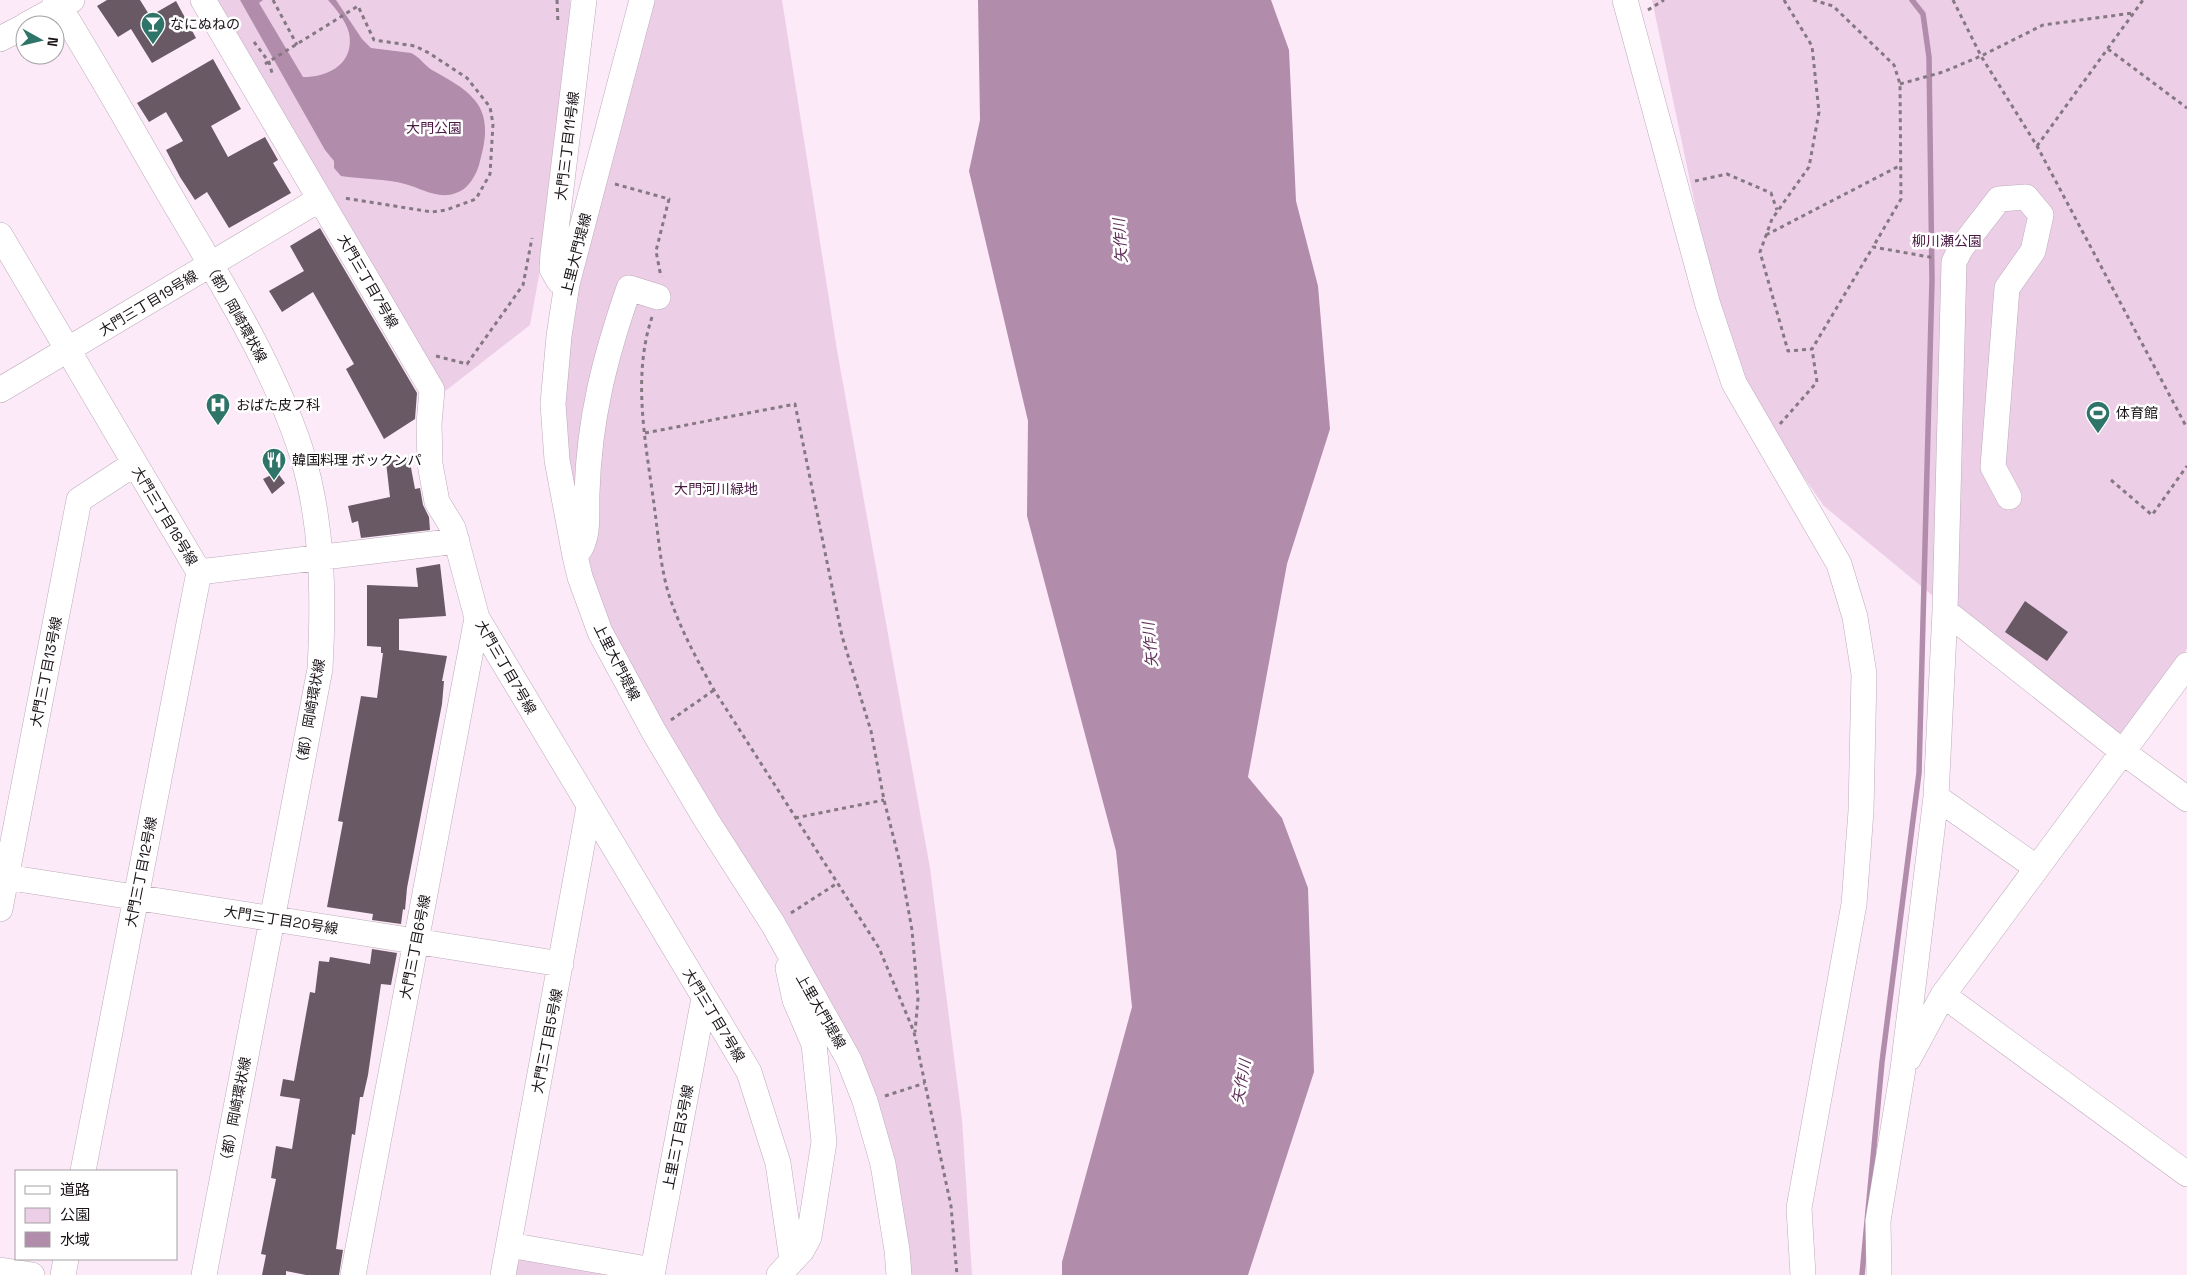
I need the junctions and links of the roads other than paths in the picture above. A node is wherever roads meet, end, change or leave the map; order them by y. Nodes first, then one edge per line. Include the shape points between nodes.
1 (203, 0) edge
2 (584, 0) edge
3 (642, 0) edge
4 (1625, 0) edge
5 (63, 2) edge
6 (42, 15) edge
7 (15, 31) edge
8 (0, 39) edge
9 (336, 199) junction
10 (0, 236) edge
11 (211, 266) junction
12 (567, 284) junction
13 (658, 297) road end
14 (69, 351) junction
15 (0, 390) edge
16 (134, 464) junction
17 (2009, 497) dead end
18 (457, 541) junction
19 (575, 556) junction
20 (320, 558) junction
21 (199, 572) junction
22 (1946, 611) junction
23 (477, 618) junction
24 (2187, 665) edge
25 (2123, 752) junction
26 (1936, 797) junction
27 (2187, 799) edge
28 (589, 807) junction
29 (2037, 868) junction
30 (3, 877) edge
31 (136, 898) junction
32 (0, 909) edge
33 (272, 918) junction
34 (416, 940) junction
35 (791, 958) junction
36 (561, 964) junction
37 (1943, 995) junction
38 (704, 998) junction
39 (1902, 1069) junction
40 (83, 1170) edge
41 (2187, 1174) edge
42 (509, 1245) junction
43 (66, 1260) edge
44 (786, 1268) edge
45 (0, 1270) edge
46 (652, 1273) edge
47 (32, 1275) edge
48 (63, 1275) edge
49 (204, 1275) edge
50 (354, 1275) edge
51 (503, 1275) edge
52 (898, 1275) edge
53 (1803, 1275) edge
54 (1879, 1275) edge

1 - 9 street, 大門三丁目7号線
2 - 12 street, 大門三丁目11号線 via 552,270 559,281
3 - 12 street, 上里大門堤線
4 - 53 street via 1708,305 1734,383 1839,564 1855,617 1864,674 1861,811 1854,904 1799,1208
5 - 6 street
5 - 11 street, （都）岡崎環状線
7 - 8 street
9 - 11 street, 大門三丁目19号線
9 - 18 street, 大門三丁目7号線 via 432,390 430,464 437,502
10 - 14 street, 大門三丁目18号線
11 - 14 street, 大門三丁目19号線
11 - 20 street, （都）岡崎環状線 via 280,393 301,453
12 - 19 street, 上里大門堤線 via 553,404 557,460
13 - 19 street via 629,288 608,347 596,396 588,454 586,531 583,546
14 - 15 street, 大門三丁目19号線
14 - 16 street, 大門三丁目18号線
16 - 21 street, 大門三丁目18号線
16 - 30 street, 大門三丁目13号線 via 79,500
17 - 22 street via 1993,467 2008,288 2033,251 2041,215 2026,198 1999,199 1954,262
18 - 20 street, 大門三丁目18号線
18 - 23 street, 大門三丁目7号線
19 - 35 street, 上里大門堤線 via 600,632 654,732
20 - 21 street, 大門三丁目18号線
20 - 33 street, （都）岡崎環状線 via 323,608 320,669
21 - 31 street, 大門三丁目12号線
22 - 25 street
22 - 26 street
23 - 28 street, 大門三丁目7号線
23 - 34 street, 大門三丁目6号線
24 - 25 street
25 - 27 street
25 - 29 street
26 - 29 street
26 - 39 street
28 - 36 street, 大門三丁目5号線
28 - 38 street, 大門三丁目7号線
29 - 37 street
30 - 31 street, 大門三丁目20号線
30 - 32 street, 大門三丁目13号線
31 - 33 street, 大門三丁目20号線
31 - 40 street, 大門三丁目12号線
33 - 34 street, 大門三丁目20号線
33 - 49 street, （都）岡崎環状線
34 - 36 street, 大門三丁目20号線
34 - 50 street, 大門三丁目6号線
35 - 44 street via 788,970 795,1000 814,1044 824,1142 809,1237
35 - 52 street, 上里大門堤線 via 849,1060 865,1102 883,1164
36 - 42 street, 大門三丁目5号線
37 - 39 street
37 - 41 street
38 - 44 street, 大門三丁目7号線 via 749,1072 778,1163
38 - 46 street, 上里三丁目3号線
39 - 54 street via 1878,1221
42 - 46 street
42 - 51 street, 大門三丁目5号線
43 - 48 street
45 - 47 street

